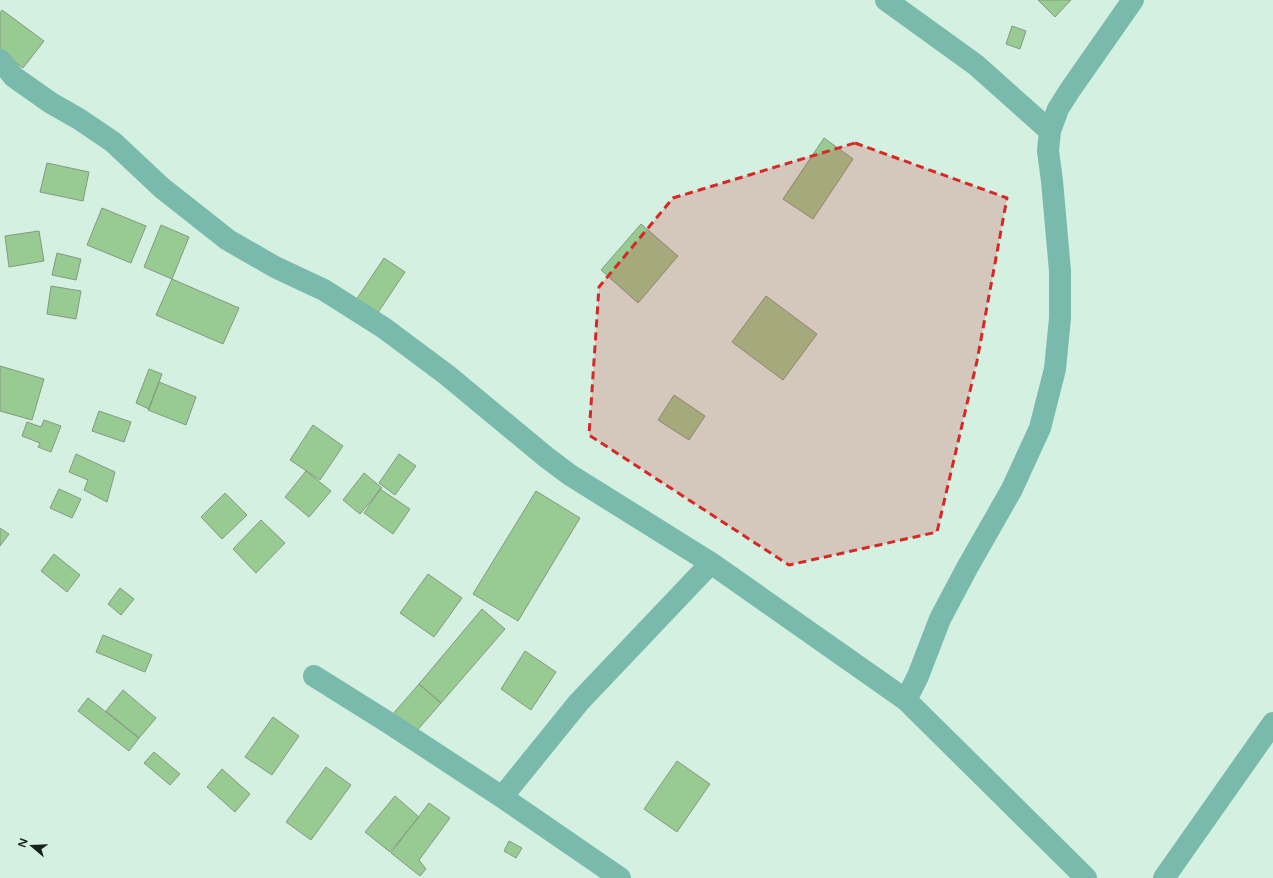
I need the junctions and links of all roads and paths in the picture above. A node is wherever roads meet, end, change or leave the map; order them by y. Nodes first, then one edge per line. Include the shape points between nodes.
1 (886, 0) edge
2 (1133, 0) edge
3 (0, 60) edge
4 (1050, 131) junction
5 (711, 563) junction
6 (314, 676) dead end
7 (906, 700) junction
8 (1273, 723) edge
9 (502, 797) junction
10 (620, 878) edge
11 (1086, 878) edge
12 (1164, 878) edge

1 - 4 street via 976,65
2 - 4 street via 1070,90 1058,109
3 - 5 street via 14,77 113,142 162,188 228,240 324,290 384,328 447,375 570,475
4 - 7 street via 1048,151 1060,272 1060,318 1055,369 1040,428 1012,490 940,619
5 - 7 street
5 - 9 street via 579,702
6 - 9 street
7 - 11 street
8 - 12 street
9 - 10 street

